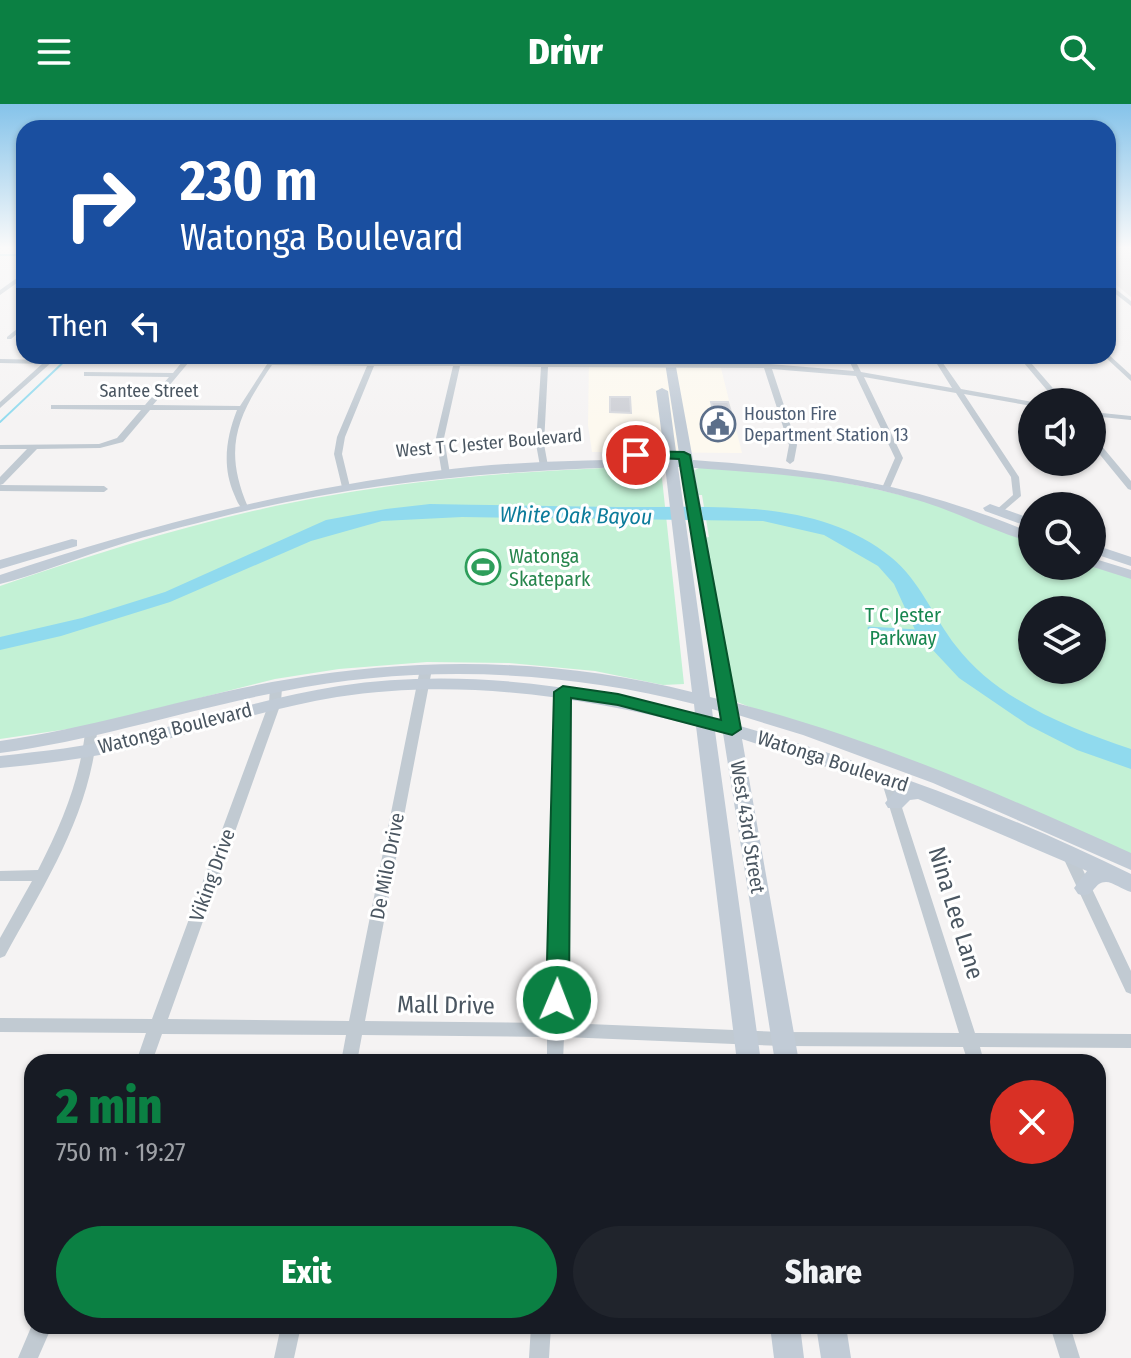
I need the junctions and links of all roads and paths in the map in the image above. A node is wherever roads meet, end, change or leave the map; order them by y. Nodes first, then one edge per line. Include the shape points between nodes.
1 (16, 332) edge
2 (9, 338) dead end
3 (46, 364) edge
4 (185, 364) edge
5 (271, 364) edge
6 (371, 364) edge
7 (457, 364) edge
8 (545, 364) edge
9 (664, 364) edge
10 (726, 364) edge
11 (854, 364) edge
12 (941, 364) edge
13 (1028, 364) edge
14 (1115, 364) edge
15 (767, 366) junction
16 (87, 374) dead end
17 (859, 374) junction
18 (176, 375) junction
19 (1131, 379) edge
20 (1049, 388) edge
21 (959, 390) junction
22 (1018, 401) edge
23 (0, 406) edge
24 (54, 407) dead end
25 (148, 408) junction
26 (244, 408) junction
27 (1106, 415) edge
28 (1131, 418) edge
29 (35, 446) junction
30 (0, 447) edge
31 (1106, 457) edge
32 (678, 460) junction
33 (544, 461) junction
34 (790, 461) junction
35 (445, 469) junction
36 (344, 482) junction
37 (889, 483) junction
38 (0, 485) edge
39 (1131, 487) edge
40 (104, 489) dead end
41 (241, 503) junction
42 (1000, 511) junction
43 (1018, 518) edge
44 (1018, 532) edge
45 (1106, 553) edge
46 (1131, 562) edge
47 (1106, 567) edge
48 (2, 575) edge
49 (685, 575) junction
50 (707, 575) junction
51 (1131, 575) edge
52 (424, 676) junction
53 (563, 692) junction
54 (275, 695) junction
55 (703, 710) junction
56 (730, 718) junction
57 (91, 742) junction
58 (0, 747) edge
59 (0, 762) edge
60 (890, 780) junction
61 (922, 791) junction
62 (895, 803) junction
63 (1070, 843) junction
64 (1131, 862) edge
65 (725, 865) junction
66 (754, 866) junction
67 (1110, 873) junction
68 (41, 875) junction
69 (0, 876) edge
70 (1131, 884) edge
71 (1085, 888) junction
72 (0, 952) edge
73 (1131, 987) edge
74 (0, 1025) edge
75 (155, 1028) junction
76 (356, 1028) junction
77 (557, 1030) junction
78 (746, 1037) junction
79 (783, 1039) junction
80 (968, 1039) junction
81 (1131, 1041) edge
82 (147, 1054) edge
83 (351, 1054) edge
84 (556, 1054) edge
85 (748, 1054) edge
86 (786, 1054) edge
87 (973, 1054) edge
88 (38, 1334) edge
89 (289, 1334) edge
90 (540, 1334) edge
91 (786, 1334) edge
92 (832, 1334) edge
93 (1062, 1334) edge
94 (28, 1358) edge
95 (284, 1358) edge
96 (539, 1358) edge
97 (789, 1358) edge
98 (836, 1358) edge
99 (1070, 1358) edge

1 - 2 street
3 - 23 street
4 - 18 street
5 - 26 street
6 - 36 street via 341,437 338,454
7 - 35 street via 440,438
8 - 33 street via 540,444
9 - 32 main road, West 43rd Street
10 - 15 street
11 - 17 street
12 - 21 street
13 - 20 street
14 - 19 street
15 - 17 street
15 - 34 street via 793,445
16 - 18 street
17 - 21 street
17 - 37 street via 899,458
18 - 25 street
21 - 22 street
21 - 42 street via 1015,477 1017,496
24 - 25 street, Santee Street
25 - 26 street, Santee Street
25 - 29 street via 115,443
26 - 41 street via 230,436 228,469
27 - 28 street
29 - 30 street
29 - 38 street
31 - 39 street
32 - 33 main road, West T C Jester Boulevard
32 - 34 main road, West T C Jester Boulevard
32 - 37 main road, West T C Jester Boulevard
32 - 49 main road, West 43rd Street via 674,497
32 - 50 main road, West 43rd Street via 693,497
33 - 35 main road, West T C Jester Boulevard
34 - 37 main road, West T C Jester Boulevard
35 - 36 main road, West T C Jester Boulevard
36 - 41 main road, West T C Jester Boulevard
37 - 42 main road, West T C Jester Boulevard
37 - 44 main road, West T C Jester Boulevard
38 - 40 street
41 - 48 main road, West T C Jester Boulevard
42 - 43 main road, West T C Jester Boulevard
45 - 46 main road
47 - 51 main road
49 - 50 main road
49 - 55 main road, West 43rd Street
50 - 56 main road, West 43rd Street
52 - 53 main road, Watonga Boulevard
52 - 54 main road, Watonga Boulevard via 371,687
52 - 55 main road, Watonga Boulevard via 524,670 568,675 607,680
52 - 76 street, De Milo Drive
53 - 55 main road, Watonga Boulevard
53 - 77 street
54 - 57 main road, Watonga Boulevard
54 - 75 street, Viking Drive
55 - 56 main road, Watonga Boulevard
55 - 65 main road, West 43rd Street
56 - 60 main road, Watonga Boulevard
56 - 63 main road, Watonga Boulevard via 812,731 896,761 996,799
56 - 66 main road, West 43rd Street
57 - 58 main road, Watonga Boulevard
57 - 59 main road, Watonga Boulevard
57 - 68 street via 81,793
60 - 61 main road, Watonga Boulevard
60 - 62 street, Nina Lee Lane
61 - 62 main road via 904,794
61 - 63 main road, Watonga Boulevard
62 - 80 street, Nina Lee Lane
63 - 64 main road, Watonga Boulevard
63 - 67 main road, Watonga Boulevard
63 - 71 street
65 - 66 main road
65 - 78 main road, West 43rd Street
66 - 79 main road, West 43rd Street
67 - 70 main road, Watonga Boulevard
67 - 71 main road via 1092,878
68 - 69 street
68 - 72 street
71 - 73 street
74 - 75 street, Mall Drive
75 - 76 street, Mall Drive
75 - 82 street, Viking Drive
76 - 77 street, Mall Drive
76 - 83 street, De Milo Drive
77 - 78 street, Mall Drive
77 - 84 street
78 - 79 street, Mall Drive
78 - 85 main road, West 43rd Street
79 - 80 street, Mall Drive
79 - 86 main road, West 43rd Street
80 - 81 street, Mall Drive
80 - 87 street, Nina Lee Lane
88 - 94 street
89 - 95 street
90 - 96 street
91 - 97 main road
92 - 98 main road
93 - 99 street

